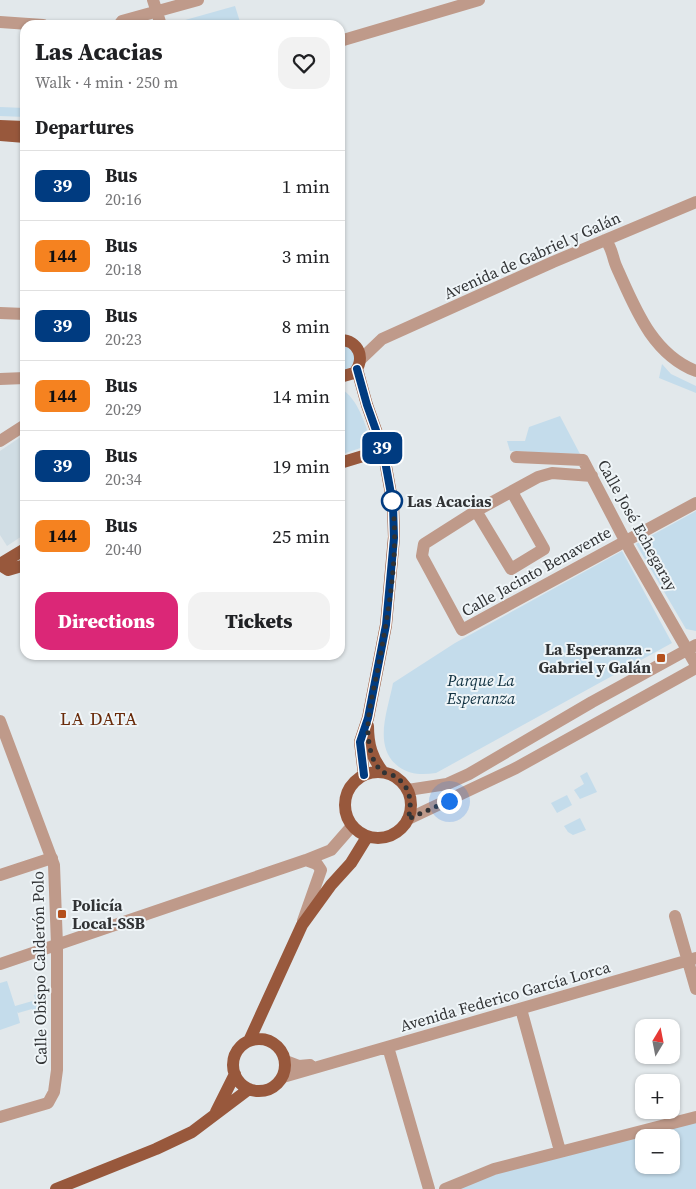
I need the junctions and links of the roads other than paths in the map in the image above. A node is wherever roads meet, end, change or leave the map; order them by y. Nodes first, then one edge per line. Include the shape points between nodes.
1 (198, 0) edge
2 (479, 0) edge
3 (155, 6) edge
4 (125, 20) edge
5 (159, 20) edge
6 (0, 22) edge
7 (20, 23) edge
8 (345, 40) edge
9 (0, 126) edge
10 (20, 127) edge
11 (0, 135) edge
12 (20, 137) edge
13 (696, 202) edge
14 (622, 233) junction
15 (605, 240) junction
16 (582, 250) junction
17 (611, 255) junction
18 (0, 313) edge
19 (20, 314) edge
20 (382, 339) junction
21 (345, 340) edge
22 (345, 341) edge
23 (359, 364) junction
24 (696, 372) edge
25 (345, 376) edge
26 (20, 378) edge
27 (0, 379) edge
28 (345, 380) edge
29 (367, 405) junction
30 (20, 427) edge
31 (0, 441) edge
32 (383, 450) junction
33 (516, 457) dead end
34 (345, 461) edge
35 (592, 476) junction
36 (512, 492) junction
37 (696, 503) edge
38 (476, 511) junction
39 (626, 540) junction
40 (20, 552) edge
41 (0, 565) edge
42 (20, 566) edge
43 (692, 648) edge
44 (696, 666) edge
45 (368, 718) junction
46 (0, 721) edge
47 (383, 772) junction
48 (364, 775) junction
49 (408, 790) junction
50 (408, 819) junction
51 (352, 826) junction
52 (367, 836) junction
53 (52, 858) junction
54 (306, 860) junction
55 (0, 875) edge
56 (675, 916) dead end
57 (302, 925) junction
58 (57, 945) junction
59 (692, 959) edge
60 (0, 964) edge
61 (696, 990) edge
62 (521, 1009) junction
63 (262, 1013) junction
64 (266, 1040) junction
65 (249, 1041) junction
66 (388, 1047) junction
67 (286, 1061) junction
68 (323, 1064) junction
69 (235, 1074) junction
70 (283, 1077) junction
71 (249, 1089) junction
72 (215, 1114) junction
73 (0, 1117) edge
74 (696, 1117) edge
75 (560, 1150) junction
76 (56, 1189) edge
77 (429, 1189) edge
78 (445, 1189) edge

1 - 3 street
2 - 8 street
3 - 4 street
3 - 5 street
6 - 7 street
9 - 10 main road
11 - 12 main road
13 - 14 street, Avenida de Gabriel y Galán
14 - 15 street, Avenida de Gabriel y Galán
14 - 17 street
15 - 16 street, Avenida de Gabriel y Galán
15 - 17 street via 605,248
16 - 17 street
16 - 20 street, Avenida de Gabriel y Galán
17 - 24 street via 659,348
18 - 19 street
20 - 21 street, Avenida de Gabriel y Galán
20 - 23 street, Avenida de Gabriel y Galán
22 - 23 main road via 360,354
23 - 25 main road via 354,373
23 - 29 main road
26 - 27 street
28 - 29 main road
29 - 32 main road
30 - 31 street
32 - 34 main road
32 - 45 main road via 393,505 394,538 386,625
33 - 35 street, Calle José Echegaray via 583,460
35 - 36 street via 552,472
35 - 39 street, Calle José Echegaray
36 - 38 street
36 - 38 street via 544,549 511,569
37 - 39 street, Calle Jacinto Benavente
38 - 39 street, Calle Jacinto Benavente via 424,544 422,556 462,630
39 - 43 street, Calle José Echegaray
40 - 41 main road
41 - 42 main road via 8,570
43 - 44 street, Calle José Echegaray
43 - 49 street via 469,774 447,784
44 - 50 street via 516,768
45 - 47 main road via 370,748
45 - 48 main road via 360,742
46 - 53 street, Calle Obispo Calderón Polo
47 - 48 main road
47 - 49 main road via 398,779
48 - 51 main road via 349,788 346,798 347,818
49 - 50 main road via 411,810
50 - 52 main road via 396,833 386,837
51 - 52 main road
51 - 54 street via 331,850
52 - 57 main road via 351,863
53 - 55 street
53 - 58 street, Calle Obispo Calderón Polo
54 - 57 street via 317,864 321,870
54 - 58 street
56 - 59 street
57 - 63 main road
58 - 60 street
58 - 73 street, Calle Obispo Calderón Polo via 57,1070 54,1092 48,1103
59 - 61 street
59 - 62 street, Avenida Federico García Lorca
62 - 66 street, Avenida Federico García Lorca
62 - 75 street
63 - 64 main road
63 - 65 main road
64 - 65 main road
64 - 67 main road via 277,1045
65 - 69 main road via 235,1055
66 - 68 street, Avenida Federico García Lorca
66 - 77 street
67 - 68 street, Avenida Federico García Lorca via 299,1066
67 - 70 main road
68 - 70 street, Avenida Federico García Lorca
69 - 71 main road
69 - 72 main road
70 - 71 main road via 272,1088
71 - 72 main road
72 - 76 main road via 192,1132 156,1149
74 - 75 street
75 - 78 street via 494,1169

